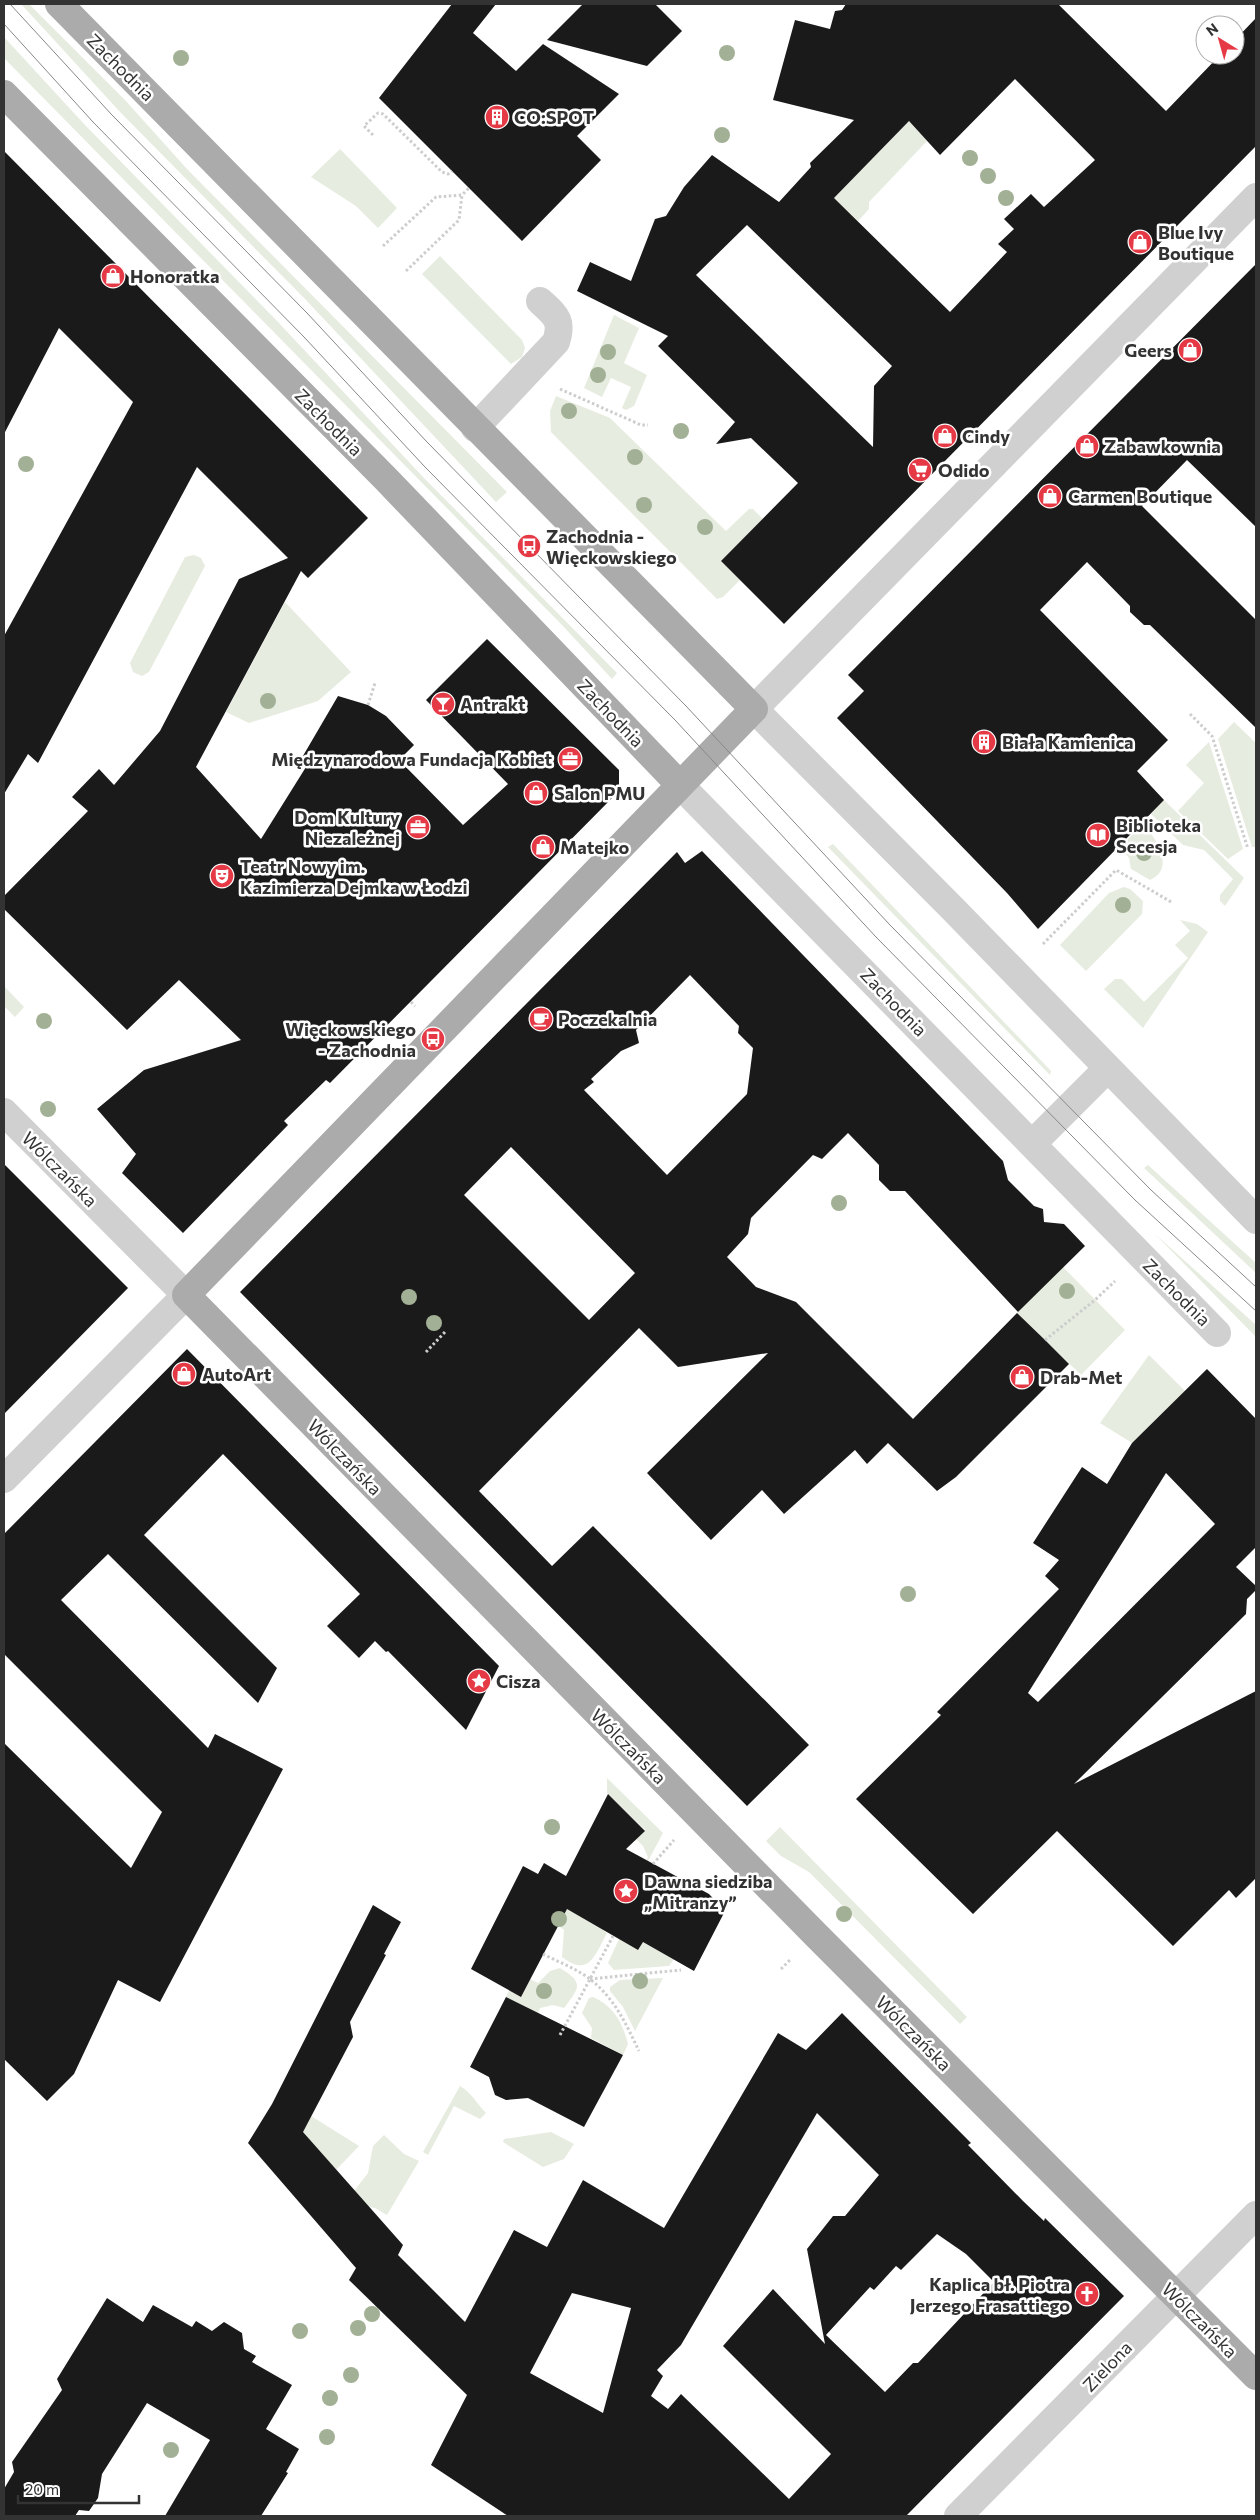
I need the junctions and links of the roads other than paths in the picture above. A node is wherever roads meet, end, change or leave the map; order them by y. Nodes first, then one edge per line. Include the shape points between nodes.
1 (59, 4) edge
2 (4, 94) edge
3 (1256, 196) edge
4 (540, 301) dead end
5 (475, 428) junction
6 (754, 709) junction
7 (680, 784) junction
8 (1108, 1068) junction
9 (4, 1112) edge
10 (1032, 1144) junction
11 (1256, 1220) edge
12 (186, 1296) junction
13 (1218, 1332) dead end
14 (4, 1479) edge
15 (1256, 2215) edge
16 (1176, 2296) junction
17 (1256, 2376) edge
18 (958, 2516) edge

1 - 5 main road, Zachodnia
2 - 7 main road, Zachodnia via 392,485
3 - 6 street
4 - 5 street via 557,317 560,328 556,342
5 - 6 main road, Zachodnia
6 - 7 main road
6 - 8 street, Zachodnia
7 - 10 street, Zachodnia
7 - 12 main road
8 - 10 street
8 - 11 street, Zachodnia
9 - 12 street, Wólczańska
10 - 13 street, Zachodnia
12 - 14 street
12 - 16 main road, Wólczańska
15 - 16 street, Zielona
16 - 17 main road, Wólczańska
16 - 18 street, Zielona

